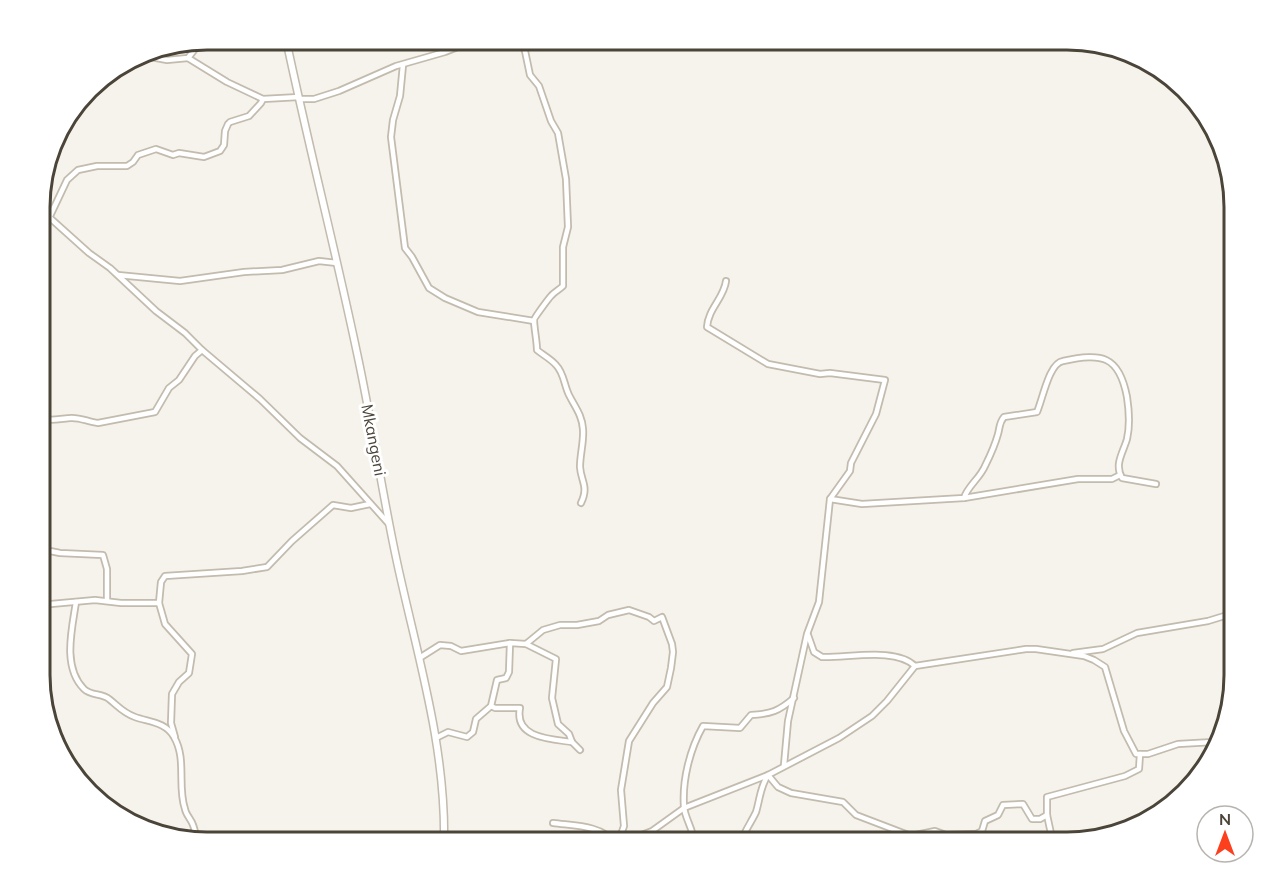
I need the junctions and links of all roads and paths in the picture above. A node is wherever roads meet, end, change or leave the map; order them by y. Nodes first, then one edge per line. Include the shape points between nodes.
1 (288, 50) edge
2 (446, 50) edge
3 (524, 50) edge
4 (194, 51) edge
5 (156, 58) edge
6 (188, 58) junction
7 (403, 65) junction
8 (299, 98) junction
9 (262, 99) junction
10 (50, 216) joint
11 (337, 262) junction
12 (118, 275) junction
13 (726, 281) dead end
14 (534, 321) junction
15 (202, 350) junction
16 (50, 420) edge
17 (1120, 475) junction
18 (1156, 484) dead end
19 (964, 498) junction
20 (830, 499) junction
21 (580, 503) dead end
22 (370, 504) junction
23 (390, 525) junction
24 (50, 551) edge
25 (107, 600) junction
26 (76, 602) junction
27 (159, 603) junction
28 (50, 604) edge
29 (1223, 616) edge
30 (807, 634) junction
31 (510, 643) junction
32 (526, 644) junction
33 (1067, 654) junction
34 (421, 657) junction
35 (915, 666) junction
36 (794, 698) junction
37 (491, 706) junction
38 (175, 737) junction
39 (436, 738) junction
40 (572, 742) junction
41 (1209, 742) edge
42 (580, 750) dead end
43 (1140, 754) junction
44 (784, 765) junction
45 (768, 775) junction
46 (684, 808) junction
47 (1047, 815) junction
48 (553, 823) dead end
49 (195, 832) edge
50 (444, 832) edge
51 (603, 832) edge
52 (622, 832) edge
53 (649, 832) edge
54 (691, 832) edge
55 (747, 832) edge
56 (901, 832) edge
57 (980, 832) edge
58 (1051, 832) edge

1 - 8 street, Mkangeni
2 - 7 street
3 - 14 street via 530,75 539,86 558,133 568,209 563,286 550,296
4 - 6 street
5 - 6 street
6 - 9 street
7 - 8 street via 314,99
7 - 14 street via 391,137 405,248 429,288 444,298 478,312
8 - 9 street
8 - 11 street, Mkangeni
9 - 10 street via 249,116 228,124 220,151 204,157 173,155 156,149 138,155 127,166 78,170 67,180
10 - 12 street
11 - 12 street via 319,261 282,270 180,281
11 - 23 street, Mkangeni
12 - 15 street
13 - 20 street via 725,291 707,319 707,327 724,338 768,364 885,380 876,414 850,471
14 - 21 street via 537,350 556,365 582,421 580,470 585,484
15 - 16 street via 169,388 155,412 98,423 70,418
15 - 22 street via 261,399 294,433 338,466
17 - 18 street
17 - 19 street
17 - 19 street via 1118,467 1129,423 1122,375 1101,358 1078,357 1058,361 1050,370 1037,412 1004,417 985,467
19 - 20 street via 862,504
20 - 30 street via 819,602
22 - 23 street
22 - 27 street via 351,508 333,505 263,568 165,576
23 - 34 street, Mkangeni
24 - 25 street via 103,555
25 - 26 street
25 - 27 street
26 - 28 street
26 - 38 street via 70,657 85,690 110,699 127,714 154,721
27 - 38 street via 165,624 192,654 189,673 172,694 171,723
29 - 33 street via 1137,633 1103,649
30 - 35 street via 814,652 822,657 897,657
30 - 36 street
31 - 32 street
31 - 34 street via 461,651 440,645
31 - 37 street via 509,672 506,678 497,680
32 - 40 street via 556,659 552,698 558,724
32 - 52 street via 552,627 599,621 629,610 654,621 662,617 673,652 667,687 652,703 629,741 621,790
33 - 35 street via 1026,649
33 - 43 street via 1094,660 1106,668 1124,731 1136,754
34 - 39 street, Mkangeni
35 - 44 street via 872,716 839,738
36 - 44 street
36 - 46 street via 782,709 751,715 740,728 703,726 694,741
37 - 39 street via 476,719 473,732 467,736 448,732
37 - 40 street via 520,708 520,724 538,738
38 - 49 street via 185,810
39 - 50 street, Mkangeni
40 - 42 street
41 - 43 street via 1178,744
43 - 47 street via 1139,769 1132,773 1047,797
44 - 45 street
45 - 46 street
45 - 55 street via 761,785 757,809
45 - 56 street via 778,787 791,793 843,802 856,815
46 - 53 street
46 - 54 street
47 - 57 street via 1032,819 1023,804 1003,805 998,815 987,819
47 - 58 street
48 - 51 street

